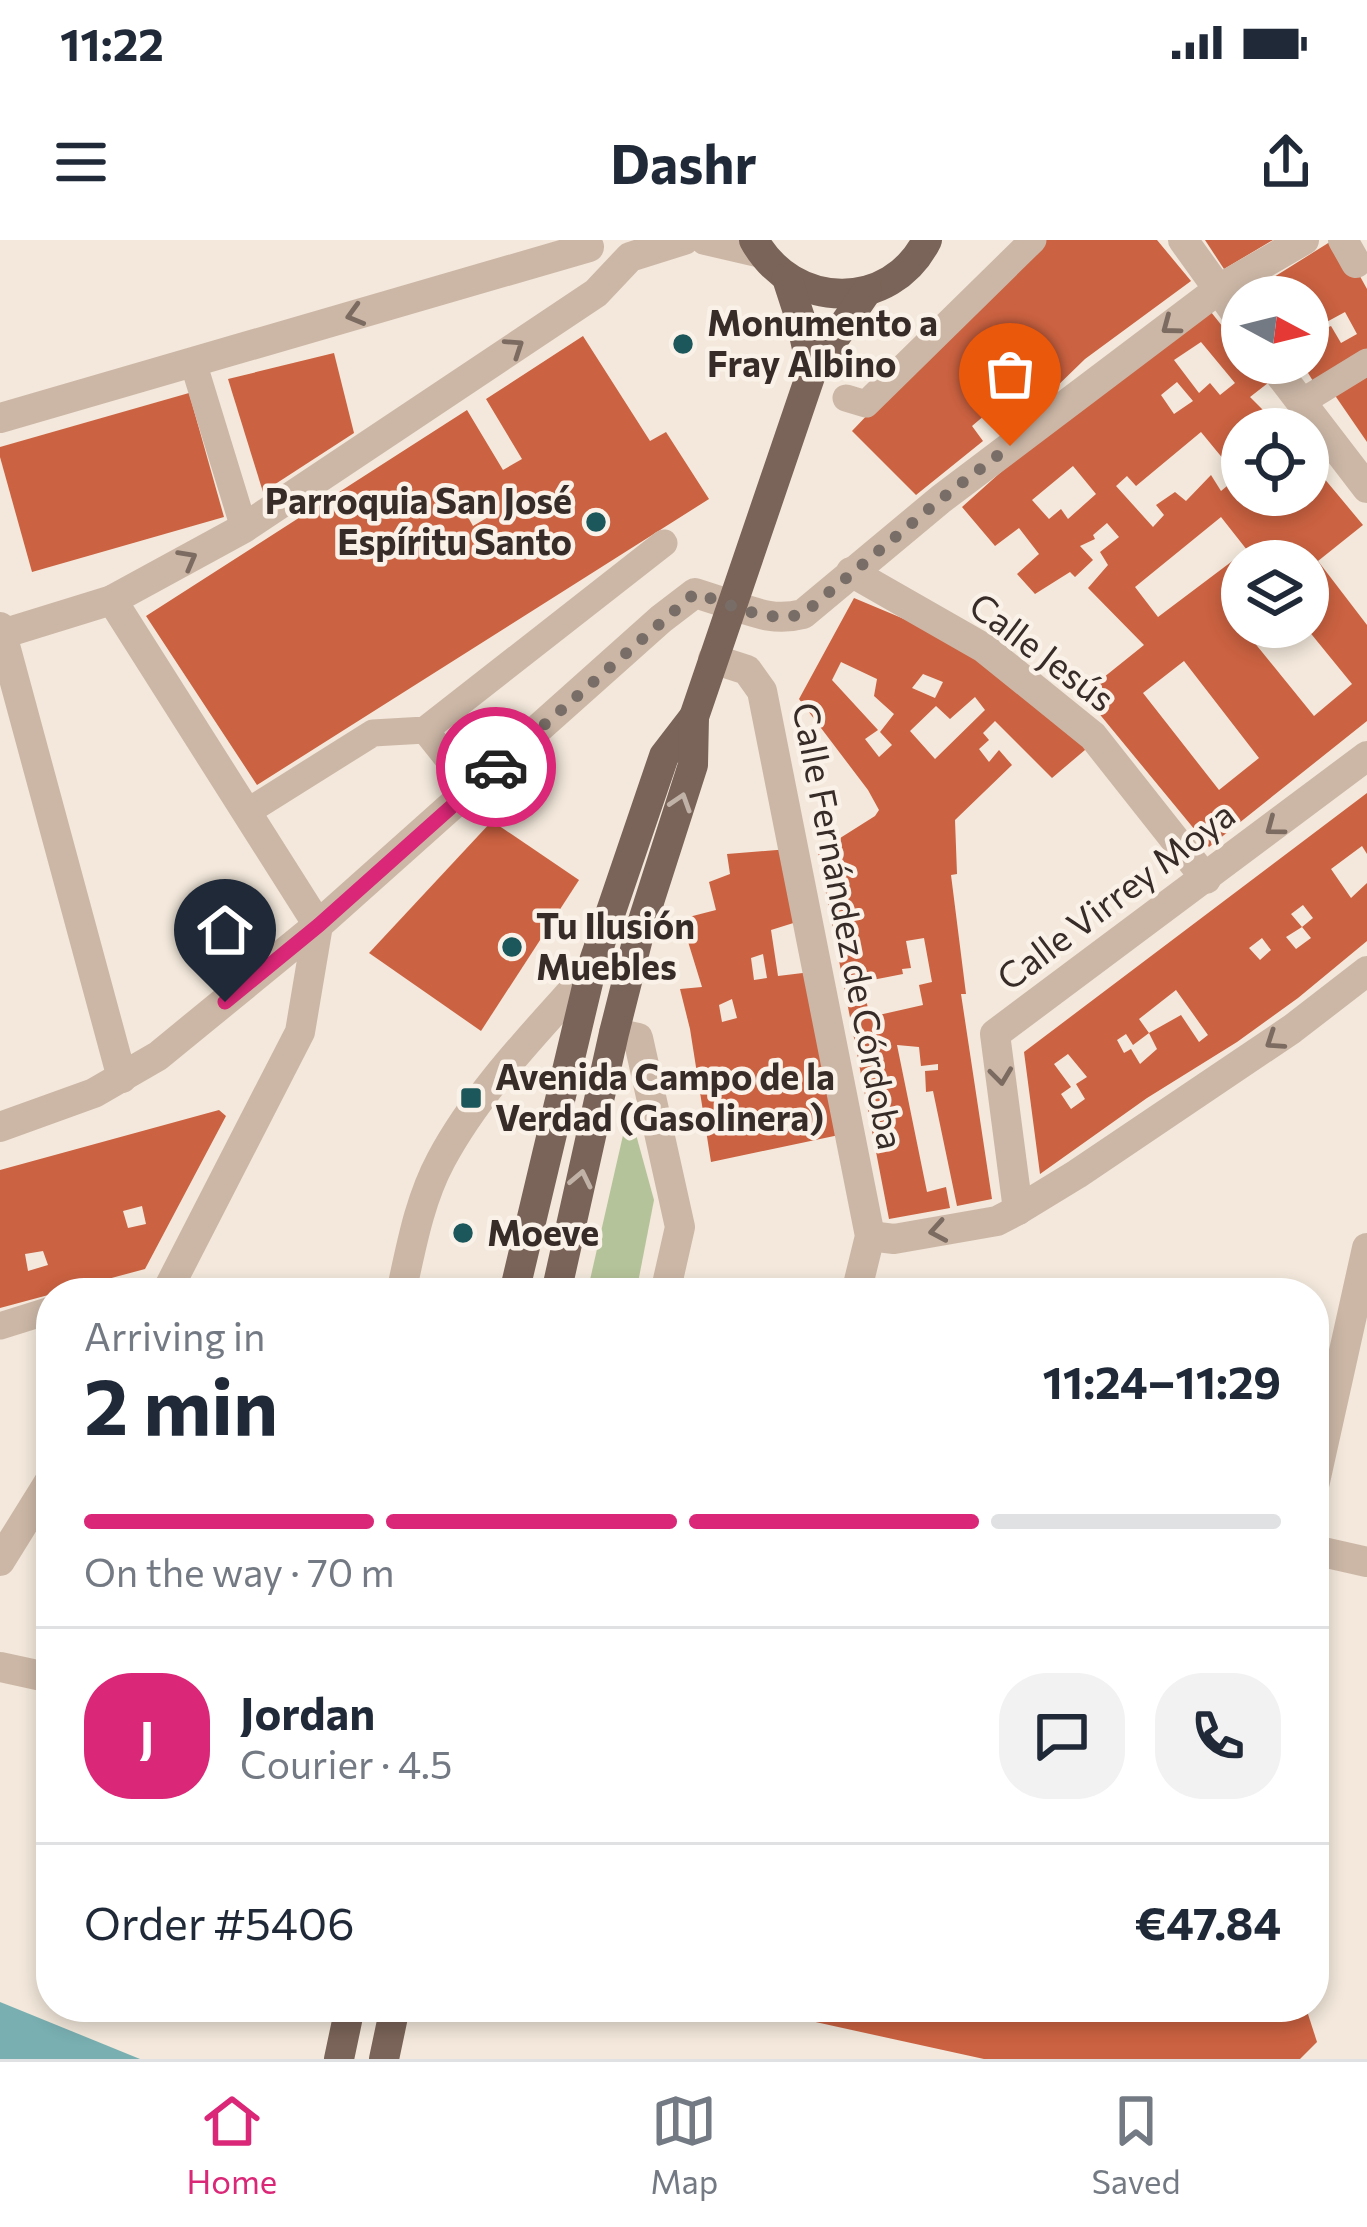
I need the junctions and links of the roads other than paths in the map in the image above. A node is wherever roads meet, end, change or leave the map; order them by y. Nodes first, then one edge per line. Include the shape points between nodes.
1 (685, 240) edge
2 (705, 240) edge
3 (927, 240) edge
4 (1033, 240) edge
5 (1183, 240) edge
6 (1304, 240) edge
7 (584, 243) edge
8 (758, 247) edge
9 (630, 257) junction
10 (787, 278) junction
11 (1219, 290) junction
12 (867, 291) junction
13 (1221, 293) edge
14 (193, 362) junction
15 (1367, 362) edge
16 (812, 371) junction
17 (1286, 384) edge
18 (846, 398) dead end
19 (1300, 403) junction
20 (0, 418) edge
21 (1367, 488) edge
22 (244, 528) junction
23 (664, 543) dead end
24 (851, 572) junction
25 (112, 600) junction
26 (732, 605) junction
27 (1, 631) edge
28 (713, 659) junction
29 (694, 717) junction
30 (424, 730) junction
31 (1367, 756) edge
32 (471, 788) junction
33 (247, 812) junction
34 (1206, 878) junction
35 (319, 925) junction
36 (591, 970) junction
37 (1367, 971) edge
38 (614, 1033) junction
39 (122, 1078) junction
40 (0, 1127) edge
41 (1018, 1210) junction
42 (870, 1236) junction
43 (1367, 1248) edge
44 (176, 1278) edge
45 (404, 1278) edge
46 (518, 1278) edge
47 (559, 1278) edge
48 (668, 1278) edge
49 (860, 1278) edge
50 (36, 1315) edge
51 (0, 1326) edge
52 (1329, 1419) edge
53 (36, 1503) edge
54 (1329, 1553) edge
55 (0, 1561) edge
56 (1367, 1562) edge
57 (0, 1667) edge
58 (36, 1675) edge
59 (347, 2022) edge
60 (392, 2022) edge
61 (339, 2059) edge
62 (384, 2059) edge

1 - 9 street
2 - 8 street
3 - 12 main road via 897,277
4 - 18 street via 866,404
5 - 11 street
6 - 11 street
7 - 9 street
7 -> 14 street
8 - 10 main road
22 -> 9 street via 596,293
10 - 12 main road via 840,295
10 - 16 main road
11 - 13 street
11 -> 24 street
12 - 16 main road
14 - 20 street
14 - 22 street
15 - 19 street
16 - 26 main road
17 - 19 street
19 - 21 street
25 -> 22 street
23 - 30 street
24 - 26 street via 803,614 765,616
24 - 34 street, Calle Jesús via 984,648 1093,736
25 - 27 street
25 - 33 street
26 - 28 main road
26 - 32 street via 695,593
27 - 39 street
28 - 29 main road
28 - 42 street, Calle Fernández de Córdoba via 747,670 762,692
29 - 36 main road via 664,756
38 -> 29 main road via 693,765
30 - 32 street
30 - 33 street via 373,733
31 -> 34 street, Calle Virrey Moya
32 - 35 street
33 - 35 street
34 -> 41 street, Calle Virrey Moya via 995,1034
35 - 39 street
35 - 44 street via 300,1032
36 - 45 street via 494,1080 441,1160
36 - 46 main road
37 -> 41 street
47 -> 38 main road
38 - 48 street via 638,1038 680,1227
39 - 40 street
41 -> 42 street via 914,1236
42 - 49 street
43 - 52 street
50 - 51 street
53 - 55 street
54 - 56 street
57 - 58 street
59 - 61 main road
60 - 62 main road

